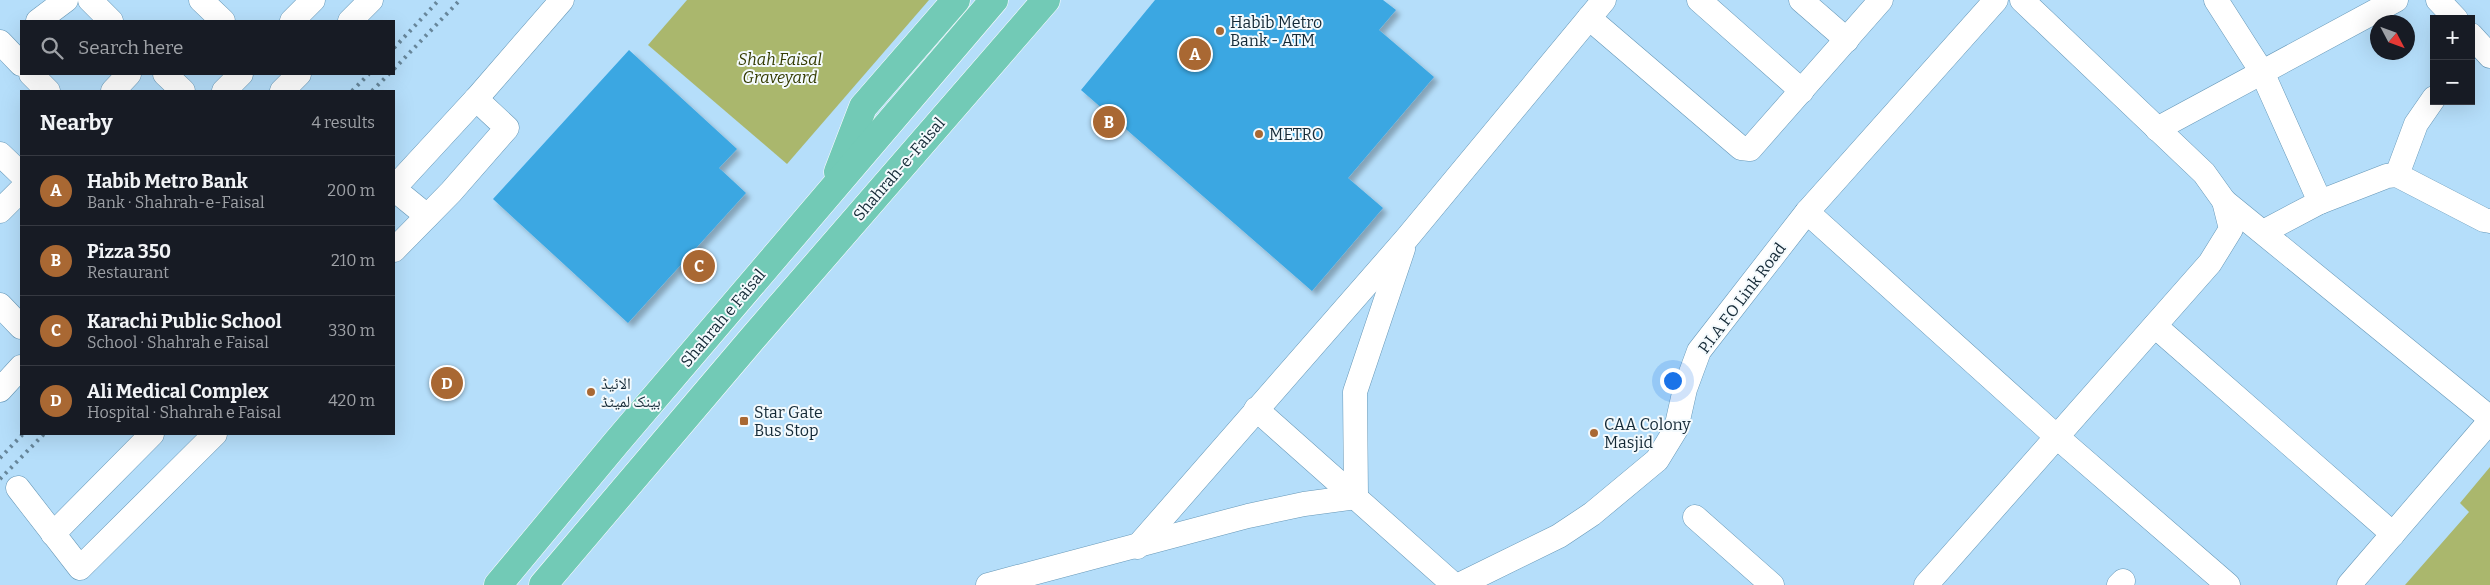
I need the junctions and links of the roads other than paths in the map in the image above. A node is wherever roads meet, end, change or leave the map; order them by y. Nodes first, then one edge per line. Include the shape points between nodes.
1 (66, 0) edge
2 (90, 0) edge
3 (201, 0) edge
4 (313, 0) edge
5 (371, 0) edge
6 (562, 0) edge
7 (956, 0) edge
8 (994, 0) edge
9 (1046, 0) edge
10 (1604, 0) edge
11 (1699, 0) edge
12 (1801, 0) edge
13 (1882, 0) edge
14 (1996, 0) edge
15 (2022, 0) edge
16 (2216, 0) edge
17 (2396, 0) edge
18 (2438, 0) edge
19 (2452, 15) edge
20 (1589, 18) junction
21 (39, 20) edge
22 (110, 20) edge
23 (222, 20) edge
24 (293, 20) edge
25 (351, 20) edge
26 (1847, 40) junction
27 (6, 42) edge
28 (20, 63) edge
29 (2262, 72) junction
30 (32, 75) edge
31 (128, 75) edge
32 (166, 75) edge
33 (240, 75) edge
34 (298, 75) edge
35 (47, 90) edge
36 (114, 90) edge
37 (182, 90) edge
38 (225, 90) edge
39 (283, 90) edge
40 (1802, 91) junction
41 (476, 99) junction
42 (2430, 104) edge
43 (2157, 129) junction
44 (0, 154) edge
45 (20, 173) edge
46 (2397, 175) junction
47 (395, 187) edge
48 (395, 189) edge
49 (832, 189) junction
50 (20, 191) edge
51 (2224, 200) junction
52 (2320, 202) junction
53 (0, 211) edge
54 (1807, 212) junction
55 (427, 216) junction
56 (2490, 220) edge
57 (2263, 232) junction
58 (1407, 238) junction
59 (395, 249) edge
60 (0, 305) edge
61 (20, 325) edge
62 (2155, 326) junction
63 (20, 368) edge
64 (0, 390) edge
65 (1256, 409) junction
66 (2490, 420) edge
67 (151, 435) edge
68 (213, 435) edge
69 (2057, 437) junction
70 (18, 488) dead end
71 (1356, 497) junction
72 (1695, 517) dead end
73 (53, 534) junction
74 (2392, 534) junction
75 (1137, 547) junction
76 (498, 585) edge
77 (543, 585) edge
78 (988, 585) edge
79 (1454, 585) edge
80 (1459, 585) edge
81 (1772, 585) edge
82 (1926, 585) edge
83 (2228, 585) edge
84 (2349, 585) edge

1 - 21 street
2 - 22 street
3 - 23 street
4 - 24 street
5 - 25 street
6 - 41 street
7 - 49 highway via 863,107
8 - 49 highway
9 - 77 highway, Shahrah-e-Faisal
10 - 20 street
11 - 40 street
12 - 26 street
13 - 26 street
14 - 54 street, P.I.A F.O Link Road
15 - 43 street
16 - 29 street
17 - 29 street
18 - 19 street
20 - 40 street via 1741,148 1750,149 1756,144
20 - 58 street
26 - 40 street
27 - 28 street
29 - 43 street
29 - 52 street
30 - 35 street
31 - 36 street
32 - 37 street
33 - 38 street
34 - 39 street
41 - 47 street
41 - 55 street via 507,128
42 - 46 street via 2416,124
43 - 51 street via 2204,173
44 - 45 street
46 - 52 street via 2378,179
46 - 56 street via 2484,220
48 - 55 street
49 - 76 highway, Shahrah e Faisal
50 - 53 street
51 - 57 street
51 - 62 street via 2231,229 2210,263
52 - 57 street
54 - 69 street
54 - 80 street, P.I.A F.O Link Road via 1699,351 1685,389 1676,429 1657,460 1592,514 1559,536
55 - 59 street
57 - 66 street
58 - 65 street
58 - 71 street via 1355,392
60 - 61 street
62 - 69 street
62 - 74 street
63 - 64 street
65 - 71 street
65 - 75 street
66 - 74 street
67 - 73 street
68 - 73 street via 80,568
69 - 82 street
69 - 83 street
70 - 73 street
71 - 75 street via 1248,516
71 - 79 street
72 - 81 street
74 - 84 street
75 - 78 street

